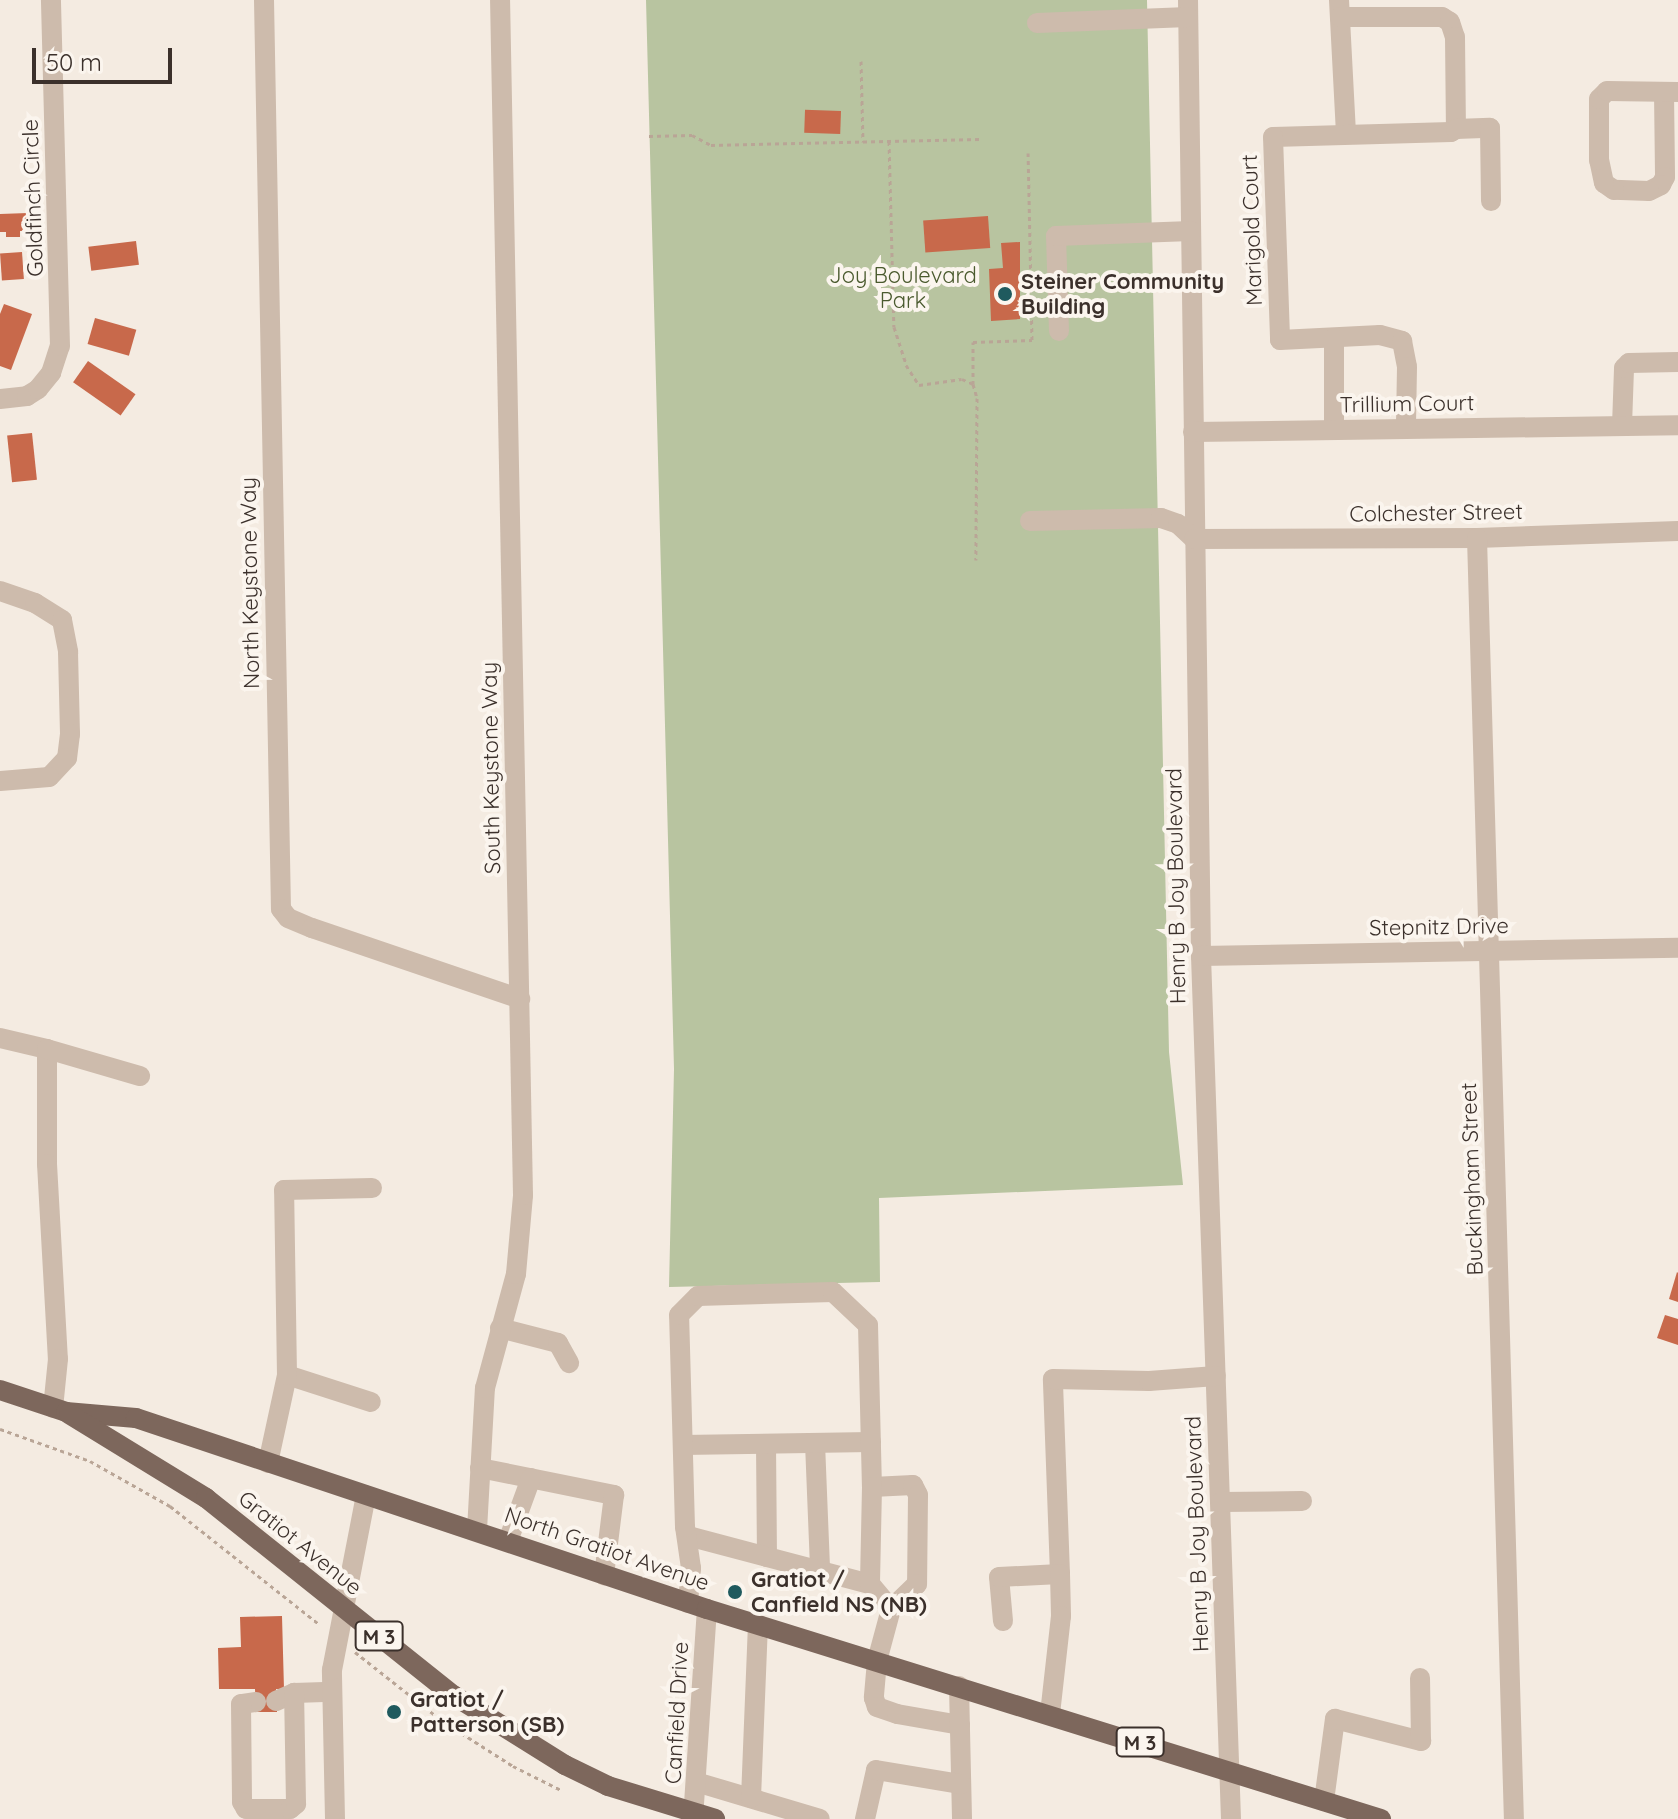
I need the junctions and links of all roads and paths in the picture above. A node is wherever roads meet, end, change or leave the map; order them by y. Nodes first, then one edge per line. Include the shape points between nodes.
1 (51, 0) edge
2 (264, 0) edge
3 (500, 0) edge
4 (1188, 9) edge
5 (1339, 9) edge
6 (1037, 23) dead end
7 (861, 61) dead end
8 (1671, 92) edge
9 (1456, 129) junction
10 (1346, 134) junction
11 (649, 136) dead end
12 (980, 139) dead end
13 (889, 141) junction
14 (863, 142) junction
15 (1028, 153) dead end
16 (1491, 201) dead end
17 (1191, 231) junction
18 (1059, 331) dead end
19 (1334, 338) junction
20 (1678, 362) edge
21 (973, 384) junction
22 (0, 399) edge
23 (1678, 425) edge
24 (1622, 426) junction
25 (1406, 427) junction
26 (1334, 429) junction
27 (1193, 432) junction
28 (1030, 521) dead end
29 (1678, 531) edge
30 (1477, 538) junction
31 (1194, 539) junction
32 (976, 560) dead end
33 (0, 591) edge
34 (0, 781) edge
35 (1678, 948) edge
36 (1490, 950) junction
37 (1201, 956) junction
38 (520, 999) junction
39 (0, 1038) edge
40 (47, 1049) junction
41 (140, 1076) dead end
42 (372, 1188) dead end
43 (500, 1328) junction
44 (569, 1363) dead end
45 (287, 1375) junction
46 (1216, 1376) junction
47 (0, 1390) edge
48 (371, 1402) dead end
49 (59, 1410) junction
50 (0, 1429) edge
51 (871, 1442) junction
52 (815, 1443) junction
53 (766, 1444) junction
54 (683, 1445) junction
55 (268, 1463) junction
56 (480, 1468) junction
57 (531, 1478) junction
58 (872, 1487) junction
59 (366, 1495) junction
60 (1302, 1501) dead end
61 (1221, 1502) junction
62 (477, 1530) junction
63 (688, 1536) junction
64 (508, 1541) junction
65 (767, 1557) junction
66 (820, 1570) junction
67 (1060, 1574) junction
68 (604, 1575) junction
69 (870, 1584) junction
70 (698, 1606) junction
71 (342, 1607) junction
72 (891, 1609) junction
73 (1003, 1621) dead end
74 (758, 1624) junction
75 (336, 1638) junction
76 (877, 1661) junction
77 (1420, 1678) dead end
78 (959, 1686) junction
79 (332, 1692) junction
80 (267, 1700) junction
81 (1050, 1714) junction
82 (960, 1725) junction
83 (1229, 1771) junction
84 (696, 1782) junction
85 (961, 1784) junction
86 (561, 1790) dead end
87 (751, 1798) junction
88 (1324, 1801) junction
89 (694, 1816) edge
90 (335, 1819) edge
91 (715, 1819) edge
92 (820, 1819) edge
93 (865, 1819) edge
94 (962, 1819) edge
95 (1231, 1819) edge
96 (1381, 1819) edge
97 (1514, 1819) edge

1 - 22 street, Goldfinch Circle via 61,325 56,362 38,389
2 - 38 street, North Keystone Way via 281,909 288,918 312,928
3 - 38 street, South Keystone Way
4 - 6 street
4 - 17 street, Henry B Joy Boulevard
5 - 9 street via 1442,17 1450,22 1455,37
5 - 10 street
7 - 14 path
8 - 8 street via 1607,91 1599,99 1599,160 1604,183 1614,190 1649,191 1661,185
9 - 10 street, Marigold Court
9 - 16 street, Marigold Court via 1490,128
10 - 19 street, Marigold Court via 1273,137 1280,340
11 - 14 path via 692,135 711,145
12 - 13 path
13 - 14 path
13 - 21 path via 894,327 906,365 919,385 962,379
15 - 21 path via 1032,340 973,342
17 - 18 street via 1056,236
17 - 27 street, Henry B Joy Boulevard
19 - 25 street, Marigold Court via 1380,335 1402,341
19 - 26 street
20 - 24 street via 1629,363 1624,368
21 - 32 path
23 - 24 street, Trillium Court
24 - 25 street, Trillium Court
25 - 26 street, Trillium Court
26 - 27 street, Trillium Court
27 - 31 street, Henry B Joy Boulevard
28 - 31 street via 1161,518 1178,524
29 - 30 street, Colchester Street
30 - 31 street, Colchester Street
30 - 36 street, Buckingham Street
31 - 37 street, Henry B Joy Boulevard
33 - 34 street via 62,620 70,734 67,758 49,777
35 - 36 street, Stepnitz Drive
36 - 37 street, Stepnitz Drive
36 - 97 street, Buckingham Street
37 - 46 street, Henry B Joy Boulevard
38 - 43 street, South Keystone Way via 521,1238
39 - 40 street
40 - 41 street
40 - 49 street
42 - 45 street via 284,1190
43 - 44 street via 558,1343
43 - 56 street, South Keystone Way via 485,1388
45 - 48 street
45 - 55 street
46 - 61 street, Henry B Joy Boulevard
46 - 67 street via 1053,1379
47 - 49 main road, North Gratiot Avenue / M 3
49 - 55 main road, North Gratiot Avenue / M 3 via 136,1418
49 - 71 main road, Gratiot Avenue / M 3 via 206,1498
50 - 75 path via 90,1461 170,1506
51 - 52 street
51 - 54 street, Canfield Drive via 868,1325 833,1292 698,1296 679,1315
51 - 58 street, Canfield Drive
52 - 53 street
52 - 66 street
53 - 54 street
53 - 65 street
54 - 63 street, Canfield Drive
55 - 59 main road, North Gratiot Avenue / M 3
56 - 57 street
56 - 62 street, South Keystone Way
57 - 64 street
57 - 68 street via 614,1495
58 - 69 street, Canfield Drive
58 - 72 street via 913,1485 918,1495 917,1584
59 - 62 main road, North Gratiot Avenue / M 3
59 - 71 street
60 - 61 street
61 - 83 street, Henry B Joy Boulevard
62 - 64 main road, North Gratiot Avenue / M 3
63 - 65 street
63 - 70 street, Canfield Drive
64 - 68 main road, North Gratiot Avenue / M 3
65 - 66 street
66 - 69 street
67 - 73 street via 999,1577
67 - 81 street
68 - 70 main road, North Gratiot Avenue / M 3
69 - 72 street
70 - 74 main road, North Gratiot Avenue / M 3
70 - 84 street, Canfield Drive
71 - 75 street
71 - 89 main road, Gratiot Avenue / M 3 via 453,1695 565,1765
72 - 76 street
74 - 76 main road, North Gratiot Avenue / M 3
74 - 87 street
75 - 79 street
75 - 86 path via 441,1720
76 - 78 main road, North Gratiot Avenue / M 3
76 - 82 street via 877,1707
77 - 88 street via 1421,1741 1335,1719
78 - 81 main road, North Gratiot Avenue / M 3
78 - 82 street
79 - 80 street
79 - 90 street
80 - 80 street via 242,1802 246,1809 290,1809 296,1804
81 - 83 main road, North Gratiot Avenue / M 3
82 - 85 street
83 - 88 main road, North Gratiot Avenue / M 3
83 - 95 street, Henry B Joy Boulevard
84 - 87 street
84 - 89 street, Canfield Drive
85 - 93 street via 876,1770
85 - 94 street
87 - 92 street
88 - 96 main road, North Gratiot Avenue / M 3
89 - 91 main road, Gratiot Avenue / M 3

